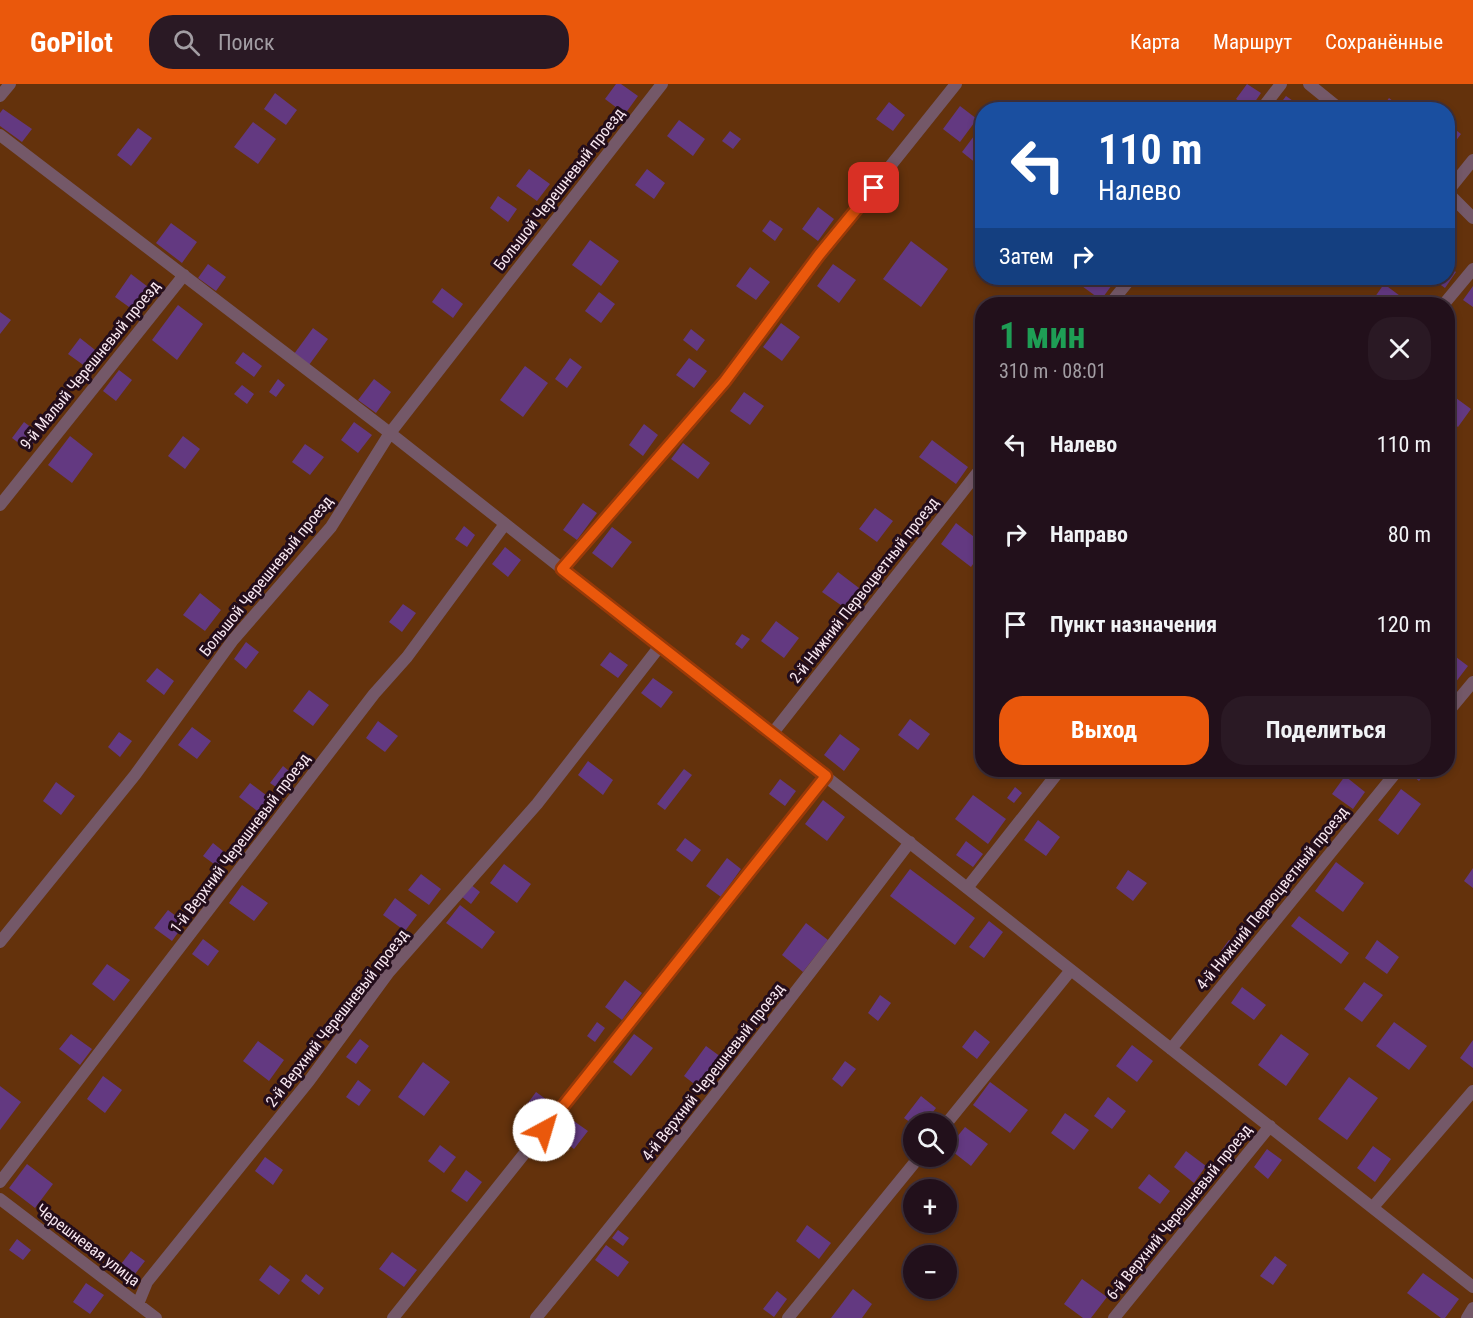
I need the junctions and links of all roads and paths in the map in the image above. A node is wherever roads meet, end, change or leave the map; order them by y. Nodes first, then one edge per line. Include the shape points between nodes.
1 (10, 84) edge
2 (662, 84) edge
3 (956, 84) edge
4 (1281, 84) edge
5 (1311, 85) edge
6 (0, 96) edge
7 (1267, 102) edge
8 (1331, 102) edge
9 (0, 135) edge
10 (1473, 160) edge
11 (1455, 183) edge
12 (1455, 199) edge
13 (1473, 218) edge
14 (1473, 269) edge
15 (184, 275) junction
16 (1125, 285) edge
17 (1116, 297) edge
18 (1450, 297) edge
19 (390, 433) junction
20 (975, 476) edge
21 (0, 504) edge
22 (506, 524) junction
23 (562, 569) junction
24 (660, 646) junction
25 (1473, 682) edge
26 (1455, 704) edge
27 (772, 734) junction
28 (826, 776) junction
29 (1055, 777) edge
30 (1392, 777) edge
31 (910, 842) junction
32 (968, 888) junction
33 (0, 942) edge
34 (1071, 970) junction
35 (1171, 1048) junction
36 (1473, 1091) edge
37 (955, 1113) edge
38 (1270, 1126) junction
39 (911, 1167) edge
40 (0, 1182) edge
41 (0, 1199) edge
42 (1373, 1208) junction
43 (1473, 1287) edge
44 (138, 1304) junction
45 (1473, 1308) edge
46 (156, 1318) edge
47 (393, 1318) edge
48 (536, 1318) edge
49 (788, 1318) edge
50 (1114, 1318) edge
51 (1467, 1318) edge

1 - 6 lane
2 - 19 lane, Большой Черешневый проезд
3 - 23 lane via 819,255 725,381
4 - 7 lane
5 - 8 lane
9 - 15 lane
10 - 11 lane
12 - 13 lane
14 - 18 lane
15 - 19 lane
15 - 21 lane, 9-й Малый Черешневый проезд
16 - 17 lane
19 - 22 lane
19 - 33 lane, Большой Черешневый проезд via 331,527 233,640 135,775
20 - 27 lane, 2-й Нижний Первоцветный проезд
22 - 23 lane
22 - 40 lane, 1-й Верхний Черешневый проезд
23 - 24 lane
24 - 27 lane
24 - 44 lane, 2-й Верхний Черешневый проезд via 537,804 389,972 309,1081 147,1282
25 - 26 lane
27 - 28 lane
28 - 31 lane
28 - 47 lane
29 - 32 lane
30 - 35 lane, 4-й Нижний Первоцветный проезд
31 - 32 lane
31 - 48 lane, 4-й Верхний Черешневый проезд via 644,1187
32 - 34 lane
34 - 35 lane
34 - 37 lane
35 - 38 lane
36 - 42 lane
38 - 42 lane
38 - 50 lane, 6-й Верхний Черешневый проезд
39 - 49 lane
41 - 44 lane, Черешневая улица
42 - 43 lane
44 - 46 lane, Черешневая улица
45 - 51 lane

